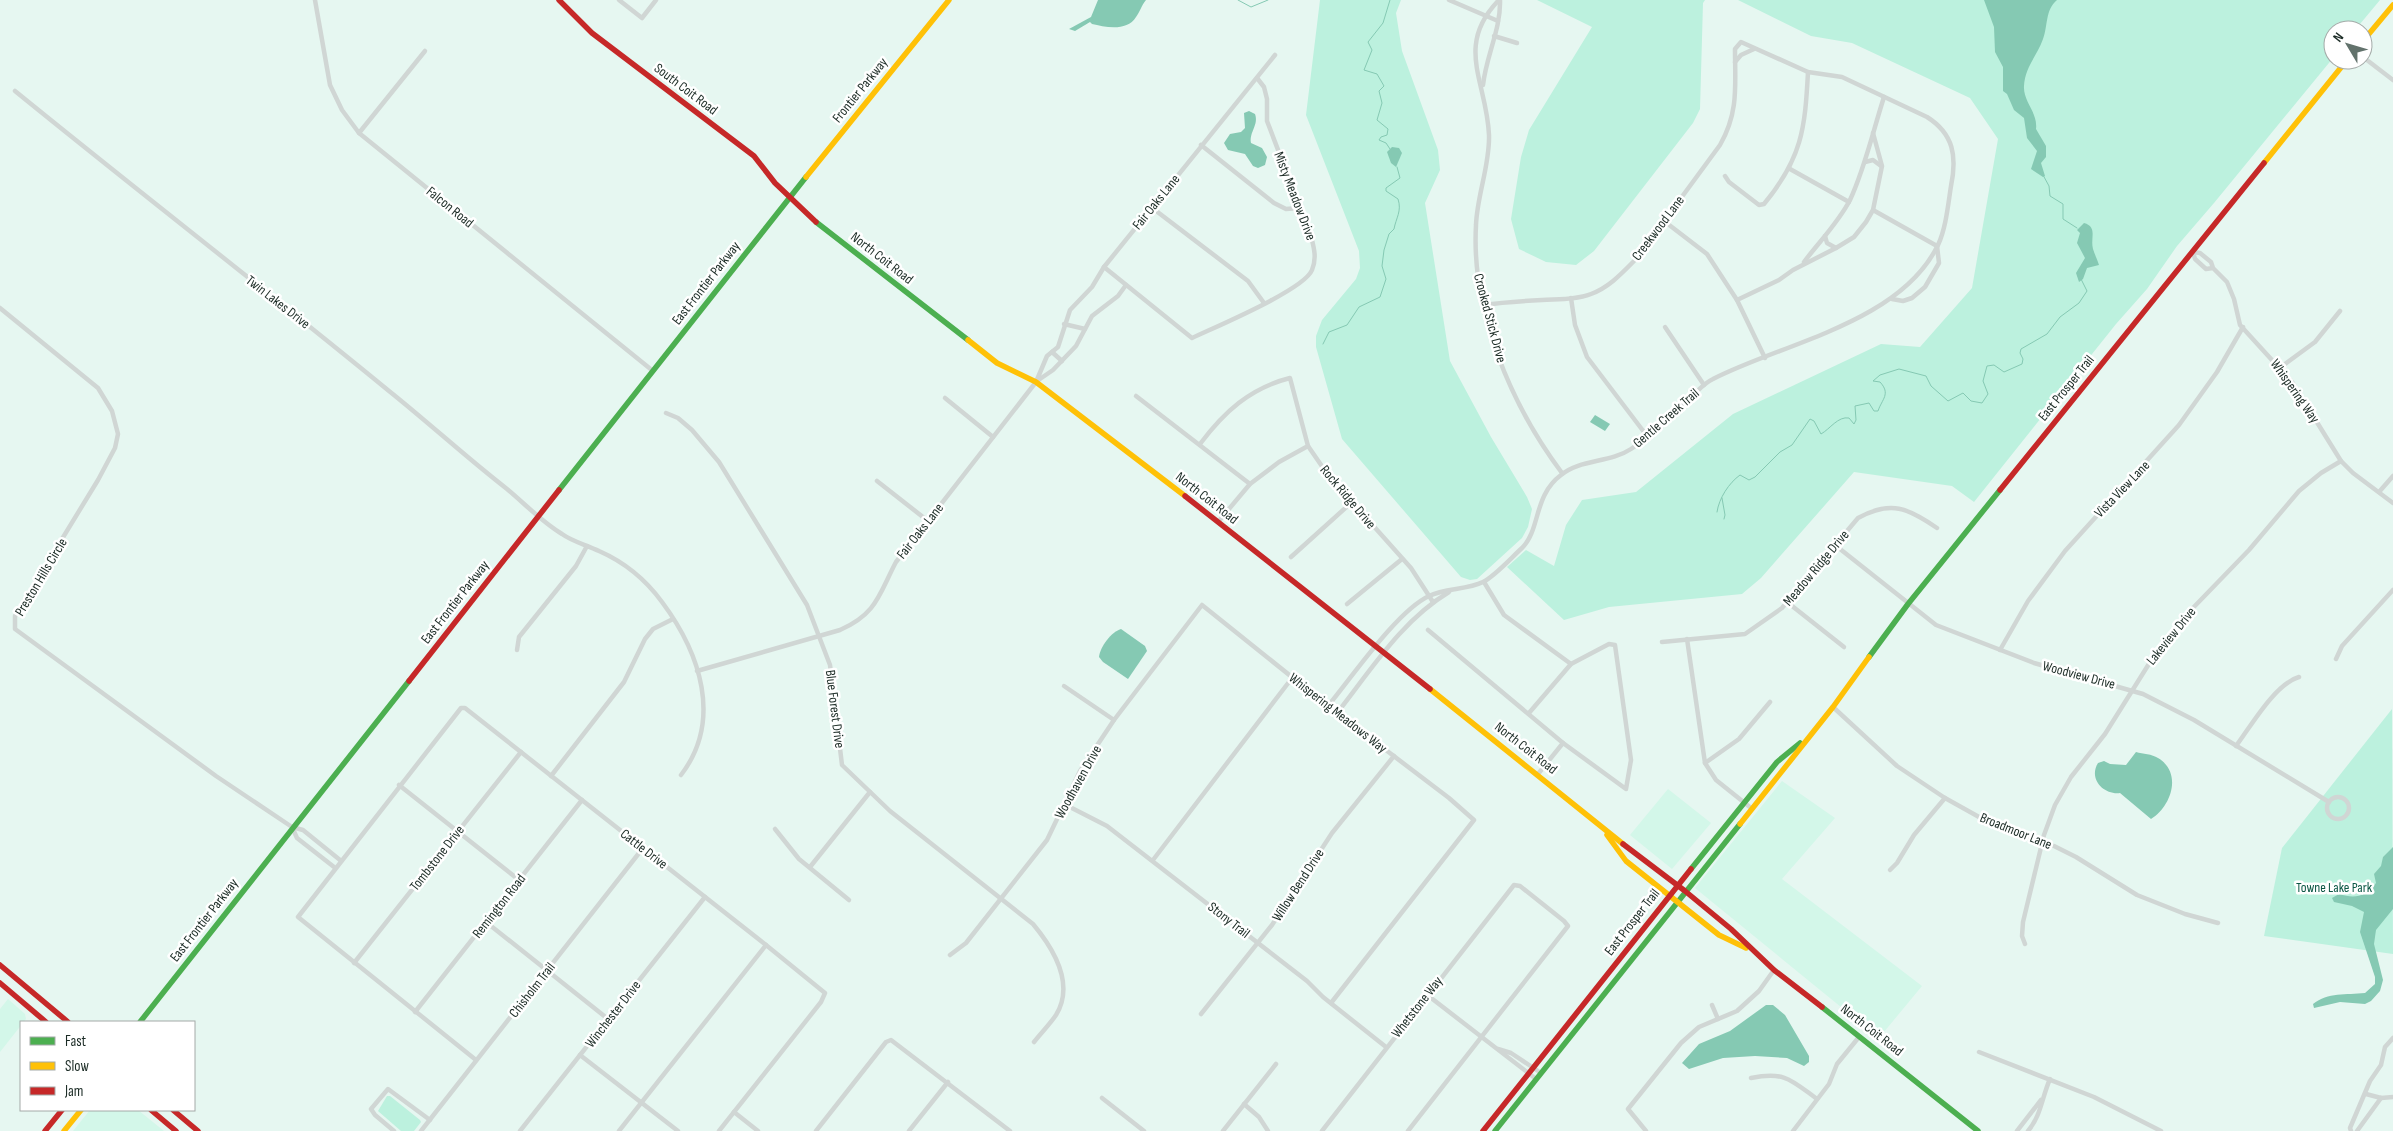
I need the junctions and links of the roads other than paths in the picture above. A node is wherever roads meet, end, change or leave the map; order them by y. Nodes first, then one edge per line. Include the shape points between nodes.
1 (315, 0) edge
2 (619, 0) edge
3 (656, 0) edge
4 (949, 0) edge
5 (1448, 0) edge
6 (1500, 0) edge
7 (560, 1) edge
8 (2393, 5) edge
9 (1484, 17) junction
10 (1498, 21) junction
11 (2373, 29) edge
12 (1494, 36) junction
13 (1517, 43) dead end
14 (1755, 49) junction
15 (425, 51) dead end
16 (1275, 55) dead end
17 (1735, 62) junction
18 (2373, 65) edge
19 (2340, 70) edge
20 (1808, 72) junction
21 (1257, 78) junction
22 (2393, 80) edge
23 (1483, 88) junction
24 (15, 92) dead end
25 (1884, 97) junction
26 (359, 133) junction
27 (1872, 133) junction
28 (1201, 146) junction
29 (1865, 162) junction
30 (1882, 166) junction
31 (1790, 169) junction
32 (1725, 176) dead end
33 (790, 197) junction
34 (1849, 202) junction
35 (1152, 207) junction
36 (1299, 208) junction
37 (1873, 210) junction
38 (1664, 221) junction
39 (1825, 236) junction
40 (1937, 246) junction
41 (1836, 248) junction
42 (2194, 252) junction
43 (1802, 265) junction
44 (1104, 267) junction
45 (2213, 268) junction
46 (1126, 285) junction
47 (1571, 298) junction
48 (1892, 299) junction
49 (1737, 300) junction
50 (1264, 303) junction
51 (1484, 305) junction
52 (0, 308) edge
53 (2340, 311) dead end
54 (1064, 324) junction
55 (1665, 327) dead end
56 (2243, 327) junction
57 (1085, 329) junction
58 (1052, 352) junction
59 (1764, 358) junction
60 (1062, 361) junction
61 (2281, 367) junction
62 (653, 371) junction
63 (1036, 382) junction
64 (1704, 385) junction
65 (1136, 396) dead end
66 (945, 398) dead end
67 (666, 413) dead end
68 (1647, 436) junction
69 (993, 437) junction
70 (1200, 444) junction
71 (1308, 446) junction
72 (2341, 461) junction
73 (1562, 473) junction
74 (2393, 476) edge
75 (877, 481) dead end
76 (1250, 484) junction
77 (2379, 492) junction
78 (1352, 502) junction
79 (2393, 502) edge
80 (539, 515) junction
81 (928, 521) junction
82 (1218, 522) junction
83 (1936, 528) dead end
84 (1835, 545) junction
85 (587, 546) junction
86 (1291, 556) dead end
87 (1402, 559) junction
88 (1484, 582) junction
89 (1454, 589) junction
90 (2393, 590) edge
91 (1430, 595) junction
92 (1433, 602) junction
93 (1787, 602) junction
94 (1347, 604) dead end
95 (1908, 604) junction
96 (1202, 605) joint
97 (673, 619) junction
98 (1428, 630) dead end
99 (820, 636) junction
100 (1687, 639) junction
101 (1662, 642) dead end
102 (1377, 647) junction
103 (1844, 647) dead end
104 (517, 650) dead end
105 (2000, 650) junction
106 (1384, 653) junction
107 (2336, 659) dead end
108 (1571, 664) junction
109 (697, 671) junction
110 (2300, 677) dead end
111 (1292, 678) junction
112 (1064, 686) dead end
113 (2131, 690) junction
114 (1770, 702) dead end
115 (1328, 706) junction
116 (1833, 707) junction
117 (1337, 713) junction
118 (1529, 713) junction
119 (1114, 720) junction
120 (1809, 735) junction
121 (1563, 743) junction
122 (2236, 746) junction
123 (521, 752) junction
124 (1394, 756) junction
125 (1705, 763) junction
126 (1538, 774) junction
127 (681, 775) dead end
128 (551, 776) junction
129 (399, 785) junction
130 (870, 792) junction
131 (1945, 798) junction
132 (582, 800) junction
133 (1744, 802) junction
134 (2329, 802) junction
135 (1064, 804) junction
136 (1751, 808) junction
137 (292, 827) junction
138 (775, 829) dead end
139 (1603, 829) junction
140 (458, 832) junction
141 (2042, 842) junction
142 (643, 848) junction
143 (340, 860) junction
144 (1153, 860) junction
145 (334, 867) junction
146 (810, 867) junction
147 (1890, 870) dead end
148 (519, 880) junction
149 (1677, 885) junction
150 (1685, 891) junction
151 (1669, 895) junction
152 (705, 897) junction
153 (1002, 898) junction
154 (849, 900) dead end
155 (1677, 902) junction
156 (486, 922) junction
157 (2218, 923) dead end
158 (1258, 943) junction
159 (2025, 944) dead end
160 (766, 945) junction
161 (1750, 949) junction
162 (950, 954) dead end
163 (354, 963) junction
164 (0, 965) edge
165 (548, 970) junction
166 (1774, 970) junction
167 (0, 983) edge
168 (1426, 994) junction
169 (1331, 1003) junction
170 (1712, 1005) dead end
171 (416, 1012) junction
172 (1201, 1014) dead end
173 (608, 1019) junction
174 (1718, 1019) junction
175 (45, 1021) edge
176 (67, 1021) edge
177 (141, 1021) edge
178 (1859, 1037) junction
179 (1481, 1038) junction
180 (2393, 1038) edge
181 (1034, 1042) dead end
182 (1386, 1047) junction
183 (1498, 1049) junction
184 (1979, 1052) dead end
185 (580, 1055) junction
186 (476, 1060) junction
187 (1276, 1064) dead end
188 (1533, 1068) junction
189 (1541, 1073) junction
190 (1528, 1074) junction
191 (1751, 1078) dead end
192 (1536, 1079) junction
193 (2050, 1079) junction
194 (948, 1082) junction
195 (2366, 1094) junction
196 (2393, 1097) edge
197 (1102, 1098) dead end
198 (2042, 1098) junction
199 (2381, 1098) junction
200 (1817, 1099) junction
201 (642, 1102) junction
202 (1244, 1104) junction
203 (61, 1111) edge
204 (80, 1111) edge
205 (151, 1111) edge
206 (174, 1111) edge
207 (734, 1112) junction
208 (430, 1120) junction
209 (2026, 1120) junction
210 (2034, 1125) junction
211 (1006, 1130) edge
212 (45, 1131) edge
213 (64, 1131) edge
214 (176, 1131) edge
215 (198, 1131) edge
216 (394, 1131) edge
217 (421, 1131) edge
218 (520, 1131) edge
219 (619, 1131) edge
220 (678, 1131) edge
221 (719, 1131) edge
222 (758, 1131) edge
223 (816, 1131) edge
224 (908, 1131) edge
225 (1144, 1131) edge
226 (1223, 1131) edge
227 (1268, 1131) edge
228 (1322, 1131) edge
229 (1408, 1131) edge
230 (1483, 1131) edge
231 (1495, 1131) edge
232 (1646, 1131) edge
233 (1793, 1131) edge
234 (1978, 1131) edge
235 (2018, 1131) edge
236 (2028, 1131) edge
237 (2162, 1131) edge
238 (2351, 1131) edge
239 (2358, 1131) edge

1 - 26 street, Falcon Road via 330,85 342,110
2 - 3 street via 642,18
4 - 33 street, Frontier Parkway
5 - 9 street
6 - 9 street, Crooked Stick Drive
6 - 10 street, Crooked Stick Drive
7 - 33 street, South Coit Road via 592,32 754,156
8 - 11 street
9 - 10 street
9 - 23 street, Crooked Stick Drive via 1474,54
10 - 12 street, Crooked Stick Drive
12 - 13 street
12 - 23 street, Crooked Stick Drive via 1484,71
14 - 17 street via 1741,55
14 - 17 street, Creekwood Lane via 1741,42 1736,49
14 - 20 street
15 - 26 street
16 - 21 street, Fair Oaks Lane
17 - 38 street, Creekwood Lane via 1735,106 1731,126
18 - 22 street
19 - 42 street, East Prosper Trail
20 - 25 street via 1842,77
20 - 31 street via 1805,122 1800,146
21 - 28 street, Fair Oaks Lane
21 - 36 street, Misty Meadow Drive via 1267,99 1266,121
23 - 51 street, Crooked Stick Drive via 1489,136 1476,224 1476,273
24 - 80 street, Twin Lakes Drive
25 - 27 street
25 - 40 street, Gentle Creek Trail via 1938,124 1951,144 1955,167
26 - 62 street, Falcon Road
27 - 29 street
27 - 30 street
28 - 35 street, Fair Oaks Lane
28 - 36 street via 1274,203 1286,209
29 - 30 street via 1873,160
29 - 34 street
30 - 37 street
31 - 32 street via 1764,204 1759,204
31 - 34 street
33 - 62 street, East Frontier Parkway
33 - 63 street, North Coit Road via 830,234 997,363
34 - 39 street
35 - 44 street, Fair Oaks Lane
35 - 50 street via 1248,281
36 - 50 street, Misty Meadow Drive via 1316,255 1312,272 1294,288
37 - 40 street
37 - 41 street via 1854,237
38 - 47 street, Creekwood Lane via 1637,258 1618,277 1590,295
38 - 49 street via 1708,254
39 - 41 street via 1827,243
39 - 43 street
40 - 48 street, Gentle Creek Trail via 1926,263
40 - 48 street, Gentle Creek Trail via 1939,263 1925,288 1903,301
41 - 43 street
42 - 45 street, Whispering Way via 2211,262
42 - 45 street, Whispering Way via 2195,259 2206,269
42 - 95 street, East Prosper Trail
43 - 49 street
44 - 46 street
44 - 54 street, Fair Oaks Lane via 1092,288 1070,310
45 - 56 street, Whispering Way via 2231,288
46 - 50 street, Misty Meadow Drive via 1192,338
46 - 57 street, Fair Oaks Lane via 1118,296 1092,316
47 - 51 street, Creekwood Lane
47 - 68 street via 1575,325 1587,357
48 - 59 street, Gentle Creek Trail
49 - 59 street
51 - 73 street, Crooked Stick Drive via 1506,377 1540,443
52 - 137 street, Preston Hills Circle via 98,388 112,410 118,434 115,448 98,480 15,616 15,629 216,776
53 - 61 street via 2315,342
54 - 57 street
54 - 58 street, Fair Oaks Lane via 1058,347
55 - 64 street
56 - 61 street, Whispering Way
56 - 105 street, Vista View Lane via 2184,419 2065,551 2028,601
57 - 60 street, Fair Oaks Lane via 1076,346
58 - 60 street
58 - 63 street, Fair Oaks Lane via 1043,363
59 - 64 street, Gentle Creek Trail
60 - 63 street, Fair Oaks Lane
61 - 72 street, Whispering Way
62 - 80 street, East Frontier Parkway
63 - 69 street, Fair Oaks Lane
63 - 82 street, North Coit Road
64 - 68 street, Gentle Creek Trail
65 - 70 street
66 - 69 street
67 - 99 street, Blue Forest Drive via 692,430 719,462 807,605
68 - 73 street, Gentle Creek Trail via 1630,450
69 - 81 street, Fair Oaks Lane
70 - 71 street, Rock Ridge Drive via 1231,408 1268,383 1290,378
70 - 76 street
71 - 76 street via 1279,462
71 - 78 street, Rock Ridge Drive
72 - 77 street, Whispering Way
72 - 113 street, Lakeview Drive via 2309,482 2288,503 2172,633
73 - 88 street via 1541,500 1525,545
74 - 77 street
75 - 81 street
76 - 82 street
77 - 79 street, Whispering Way
78 - 86 street
78 - 87 street, Rock Ridge Drive
80 - 85 street, Twin Lakes Drive via 560,534
80 - 137 street, East Frontier Parkway
81 - 99 street, Fair Oaks Lane via 896,562 883,592 871,608 851,625
82 - 102 street, North Coit Road
83 - 84 street, Meadow Ridge Drive via 1917,515 1889,507 1858,518
84 - 93 street, Meadow Ridge Drive
84 - 95 street, Woodview Drive
85 - 97 street, Twin Lakes Drive via 615,559 638,576
85 - 104 street via 576,566 519,637
87 - 91 street, Rock Ridge Drive
87 - 94 street
88 - 89 street
88 - 108 street via 1504,615
89 - 91 street
89 - 92 street
90 - 107 street via 2342,646
91 - 92 street, Rock Ridge Drive
91 - 102 street via 1400,618
92 - 106 street via 1410,621
93 - 100 street, Meadow Ridge Drive via 1745,634
93 - 103 street
95 - 105 street, Woodview Drive via 1936,625
95 - 116 street, East Prosper Trail
96 - 111 street, Whispering Meadows Way
96 - 119 street, Woodhaven Drive
97 - 109 street, Twin Lakes Drive
97 - 128 street via 649,634 624,682
98 - 118 street
99 - 109 street, Fair Oaks Lane
99 - 130 street, Blue Forest Drive via 830,665 842,765
100 - 101 street, Meadow Ridge Drive
100 - 125 street
102 - 106 street, North Coit Road
102 - 115 street
105 - 113 street, Woodview Drive via 2034,663
106 - 117 street
106 - 126 street, North Coit Road
108 - 118 street
108 - 121 street via 1609,644 1615,645 1631,760 1626,789
109 - 127 street, Twin Lakes Drive via 705,711 703,729 698,749
110 - 122 street via 2290,680 2274,697
111 - 115 street, Whispering Meadows Way
111 - 144 street
112 - 119 street
113 - 122 street, Woodview Drive via 2169,707
113 - 141 street, Lakeview Drive via 2105,734 2065,786
114 - 125 street via 1739,740
115 - 117 street, Whispering Meadows Way
116 - 120 street, East Prosper Trail
116 - 131 street, Broadmoor Lane via 1897,766
117 - 124 street, Whispering Meadows Way
118 - 121 street
119 - 135 street, Woodhaven Drive via 1080,771
120 - 133 street, East Prosper Trail via 1777,762
120 - 136 street, East Prosper Trail
121 - 126 street
122 - 134 street, Woodview Drive
123 - 128 street, Cattle Drive
123 - 129 street, Cattle Drive via 461,708
123 - 140 street, Tombstone Drive
124 - 158 street, Willow Bend Drive via 1332,833
124 - 169 street, Whispering Meadows Way via 1474,820
125 - 133 street via 1716,780
126 - 139 street, North Coit Road
128 - 132 street, Cattle Drive
129 - 140 street
129 - 143 street
130 - 146 street
130 - 153 street, Blue Forest Drive
131 - 141 street, Broadmoor Lane via 1988,822
131 - 147 street
132 - 142 street, Cattle Drive
132 - 148 street, Remington Road
133 - 136 street
133 - 149 street, East Prosper Trail
134 - 134 street via 2327,809 2331,816 2339,818 2346,814 2348,805 2343,798
135 - 144 street, Stony Trail via 1108,826
135 - 153 street, Woodhaven Drive via 1046,840
136 - 150 street, East Prosper Trail
137 - 143 street via 302,830
137 - 145 street via 297,838
137 - 177 street, East Frontier Parkway
138 - 146 street via 799,859
139 - 149 street, North Coit Road
139 - 151 street, North Coit Road via 1626,861
140 - 148 street
140 - 163 street, Tombstone Drive
141 - 157 street, Broadmoor Lane via 2076,857 2137,895
141 - 159 street, Lakeview Drive via 2023,922
142 - 152 street, Cattle Drive
142 - 165 street, Chisholm Trail
143 - 145 street
144 - 158 street, Stony Trail
145 - 163 street via 298,917
146 - 154 street
148 - 156 street, Remington Road
149 - 150 street, North Coit Road
149 - 151 street, East Prosper Trail
150 - 155 street, East Prosper Trail
150 - 161 street, North Coit Road
151 - 155 street, North Coit Road
151 - 188 street, East Prosper Trail
152 - 160 street, Cattle Drive
152 - 173 street, Winchester Drive
153 - 162 street, Woodhaven Drive via 966,943
153 - 181 street, Blue Forest Drive via 1033,924 1050,945 1064,983 1057,1014
155 - 161 street, North Coit Road via 1719,935
155 - 189 street, East Prosper Trail
156 - 165 street
156 - 171 street, Remington Road
158 - 169 street, Stony Trail
158 - 172 street, Willow Bend Drive
160 - 201 street
160 - 207 street, Cattle Drive via 824,994
161 - 166 street, North Coit Road
163 - 171 street
164 - 176 street
165 - 173 street
165 - 186 street, Chisholm Trail
166 - 174 street via 1759,991 1737,1011
166 - 178 street, North Coit Road
167 - 175 street
168 - 179 street
168 - 179 street, Whetstone Way via 1514,885 1520,886 1568,926
168 - 182 street, Whetstone Way
169 - 182 street, Stony Trail
170 - 174 street
171 - 186 street
173 - 185 street, Winchester Drive
174 - 232 street via 1699,1028 1681,1043 1628,1109
178 - 200 street
178 - 234 street, North Coit Road
179 - 183 street
179 - 229 street
180 - 195 street via 2387,1043 2381,1065
182 - 228 street, Whetstone Way
183 - 188 street via 1511,1053
183 - 190 street
184 - 193 street
185 - 201 street
185 - 218 street, Winchester Drive
186 - 208 street, Chisholm Trail
187 - 202 street
188 - 189 street
188 - 190 street, East Prosper Trail
189 - 192 street, East Prosper Trail
190 - 192 street
190 - 230 street, East Prosper Trail
191 - 200 street via 1768,1074 1787,1077
192 - 231 street, East Prosper Trail
193 - 198 street
193 - 237 street
194 - 211 street
194 - 223 street via 891,1040 886,1042
194 - 224 street
195 - 199 street
195 - 238 street
196 - 199 street
197 - 225 street
198 - 209 street
198 - 210 street
199 - 239 street
200 - 233 street
201 - 219 street
201 - 220 street
202 - 226 street
202 - 227 street via 1259,1117
203 - 212 street
204 - 213 street
205 - 214 street
206 - 215 street
207 - 221 street
207 - 222 street
208 - 216 street via 388,1089 371,1109
208 - 217 street, Chisholm Trail
209 - 210 street
209 - 235 street
210 - 236 street

